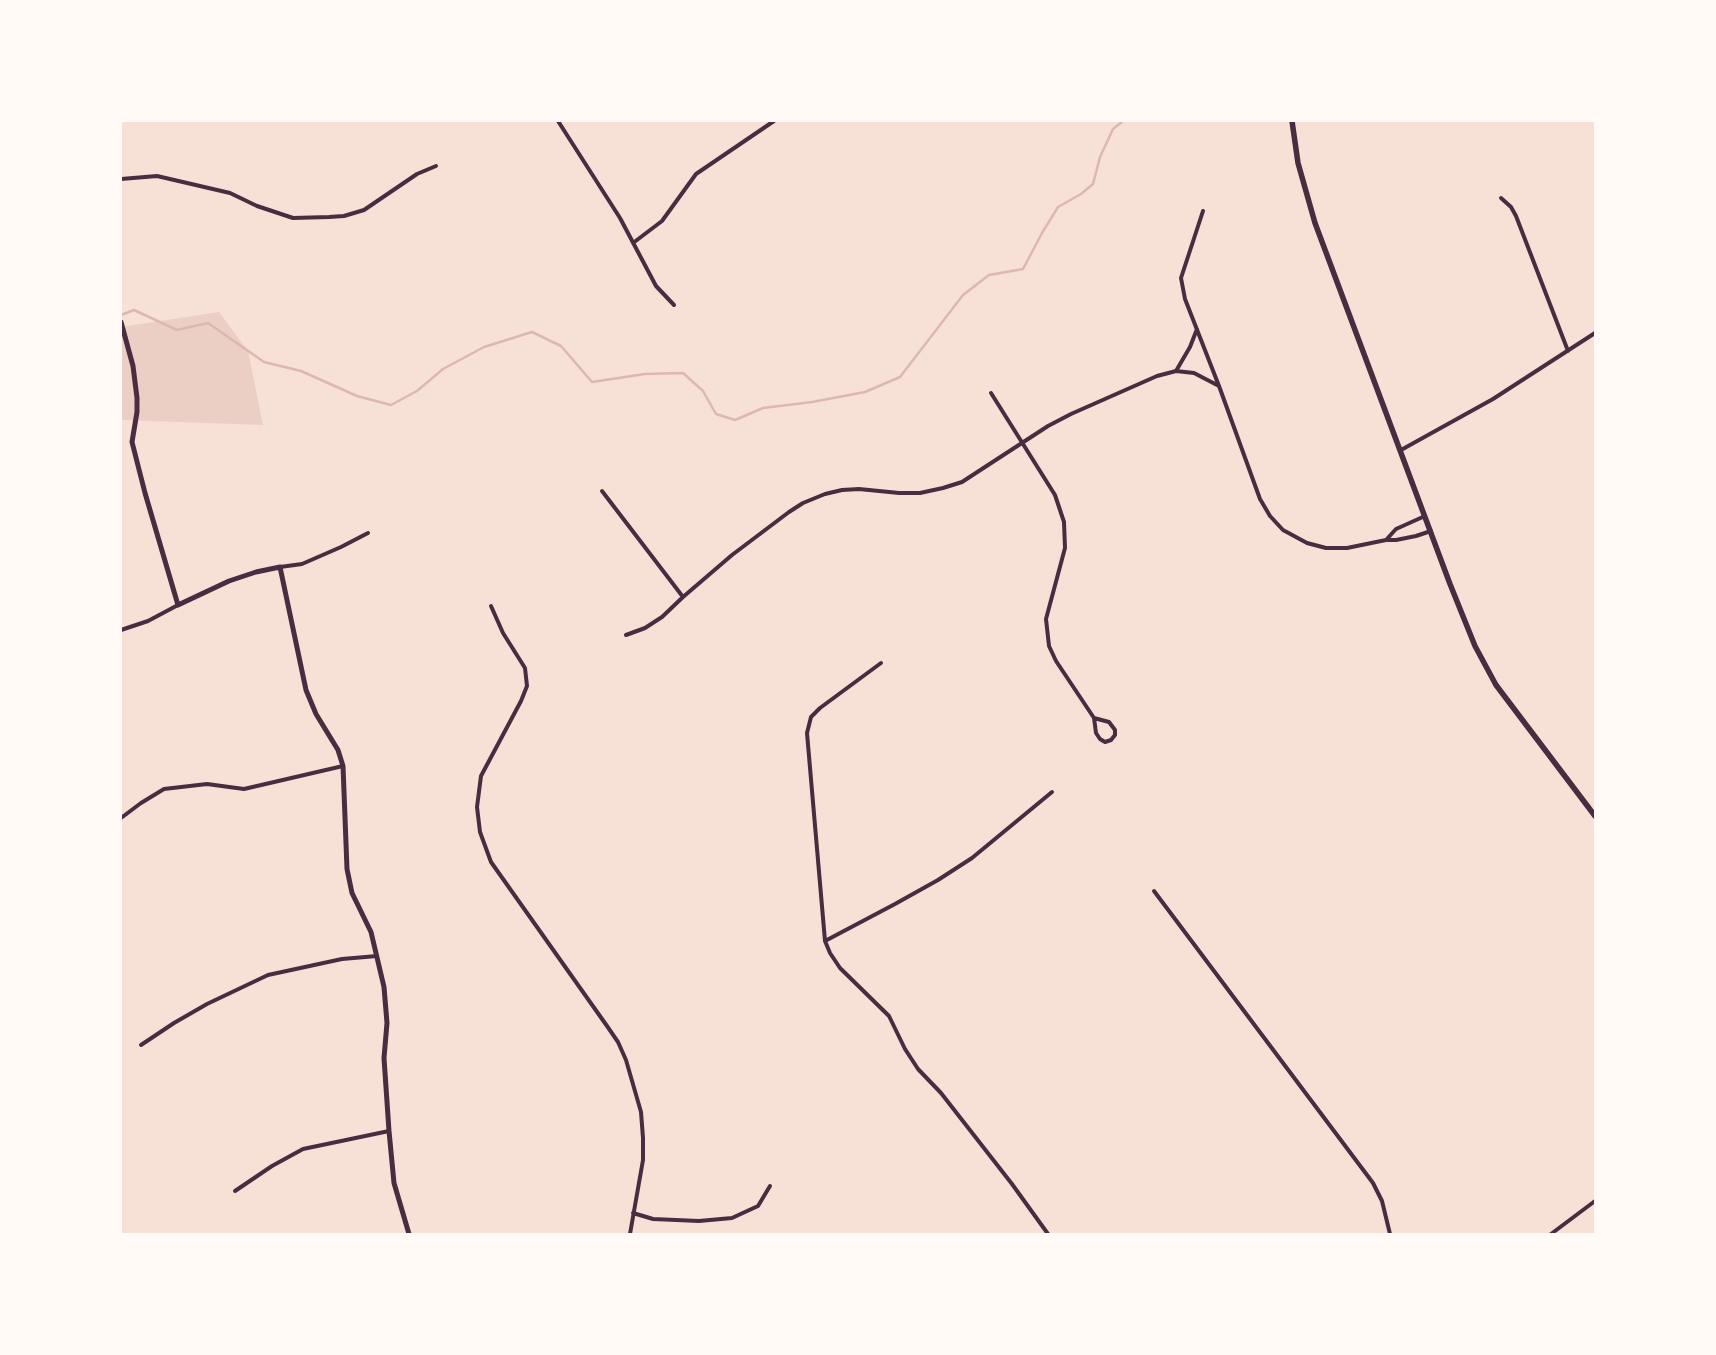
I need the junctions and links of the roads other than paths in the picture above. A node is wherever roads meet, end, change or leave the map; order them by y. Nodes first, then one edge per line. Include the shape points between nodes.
1 (558, 121) edge
2 (774, 121) edge
3 (1292, 121) edge
4 (436, 166) dead end
5 (121, 179) edge
6 (1501, 198) dead end
7 (1203, 211) dead end
8 (633, 243) junction
9 (674, 305) dead end
10 (121, 322) edge
11 (1197, 328) junction
12 (1595, 332) edge
13 (1568, 351) junction
14 (1176, 371) junction
15 (1220, 386) junction
16 (991, 393) dead end
17 (1024, 443) junction
18 (1401, 450) junction
19 (602, 491) dead end
20 (1425, 516) junction
21 (1431, 531) junction
22 (368, 533) dead end
23 (1386, 540) junction
24 (280, 567) junction
25 (683, 597) junction
26 (178, 605) junction
27 (490, 606) dead end
28 (121, 630) edge
29 (626, 635) dead end
30 (881, 663) dead end
31 (1094, 718) junction
32 (343, 766) junction
33 (1052, 792) dead end
34 (1595, 816) edge
35 (121, 818) edge
36 (1154, 891) dead end
37 (825, 941) junction
38 (377, 956) junction
39 (141, 1045) dead end
40 (388, 1131) junction
41 (770, 1186) dead end
42 (234, 1191) dead end
43 (1595, 1201) edge
44 (633, 1213) junction
45 (409, 1234) edge
46 (630, 1234) edge
47 (1048, 1234) edge
48 (1390, 1234) edge
49 (1551, 1234) edge

1 - 8 street
2 - 8 street via 696,174 662,221
3 - 18 main road via 1298,163 1315,223
4 - 5 street via 417,174 364,210 329,217 293,218 230,193 157,176
6 - 13 street via 1516,216
7 - 11 street via 1181,278 1184,299
8 - 9 street via 656,286
10 - 26 street via 133,366 137,398 132,442
11 - 14 street
11 - 15 street
12 - 13 street
13 - 18 street via 1486,404
14 - 15 street via 1194,373
14 - 17 street via 1157,376 1071,414
15 - 23 street via 1260,499 1283,530 1300,541 1326,548 1348,548
16 - 17 street
17 - 25 street via 962,482 943,488 920,493 842,490 803,503 732,555
17 - 31 street via 1055,495 1064,522 1065,548 1046,619 1049,646
18 - 20 main road
19 - 25 street
20 - 21 main road
20 - 23 street via 1396,529
21 - 23 street
21 - 34 main road via 1475,646 1496,685
22 - 24 street via 302,564
24 - 26 street via 229,581
24 - 32 street via 306,690 338,750
25 - 29 street via 662,617
26 - 28 street via 148,621
27 - 44 street via 525,668 527,686 481,776 477,806 480,832 491,862 618,1042 626,1060 641,1112 643,1138 643,1160
30 - 37 street via 820,708 812,717 807,733
31 - 31 street via 1100,739 1105,742 1111,740 1115,730 1109,722
32 - 35 street via 244,789 206,784 164,789
32 - 38 street via 347,870 352,893 371,932
33 - 37 street via 972,858
36 - 48 street via 1373,1183 1382,1201
37 - 47 street via 840,968 889,1016 918,1070 941,1093
38 - 39 street via 342,959 268,975 174,1022
38 - 40 street via 386,1008 384,1058
40 - 42 street via 303,1149
40 - 45 street via 394,1183
41 - 44 street via 758,1206 732,1218 700,1221 654,1219
43 - 49 street
44 - 46 street

